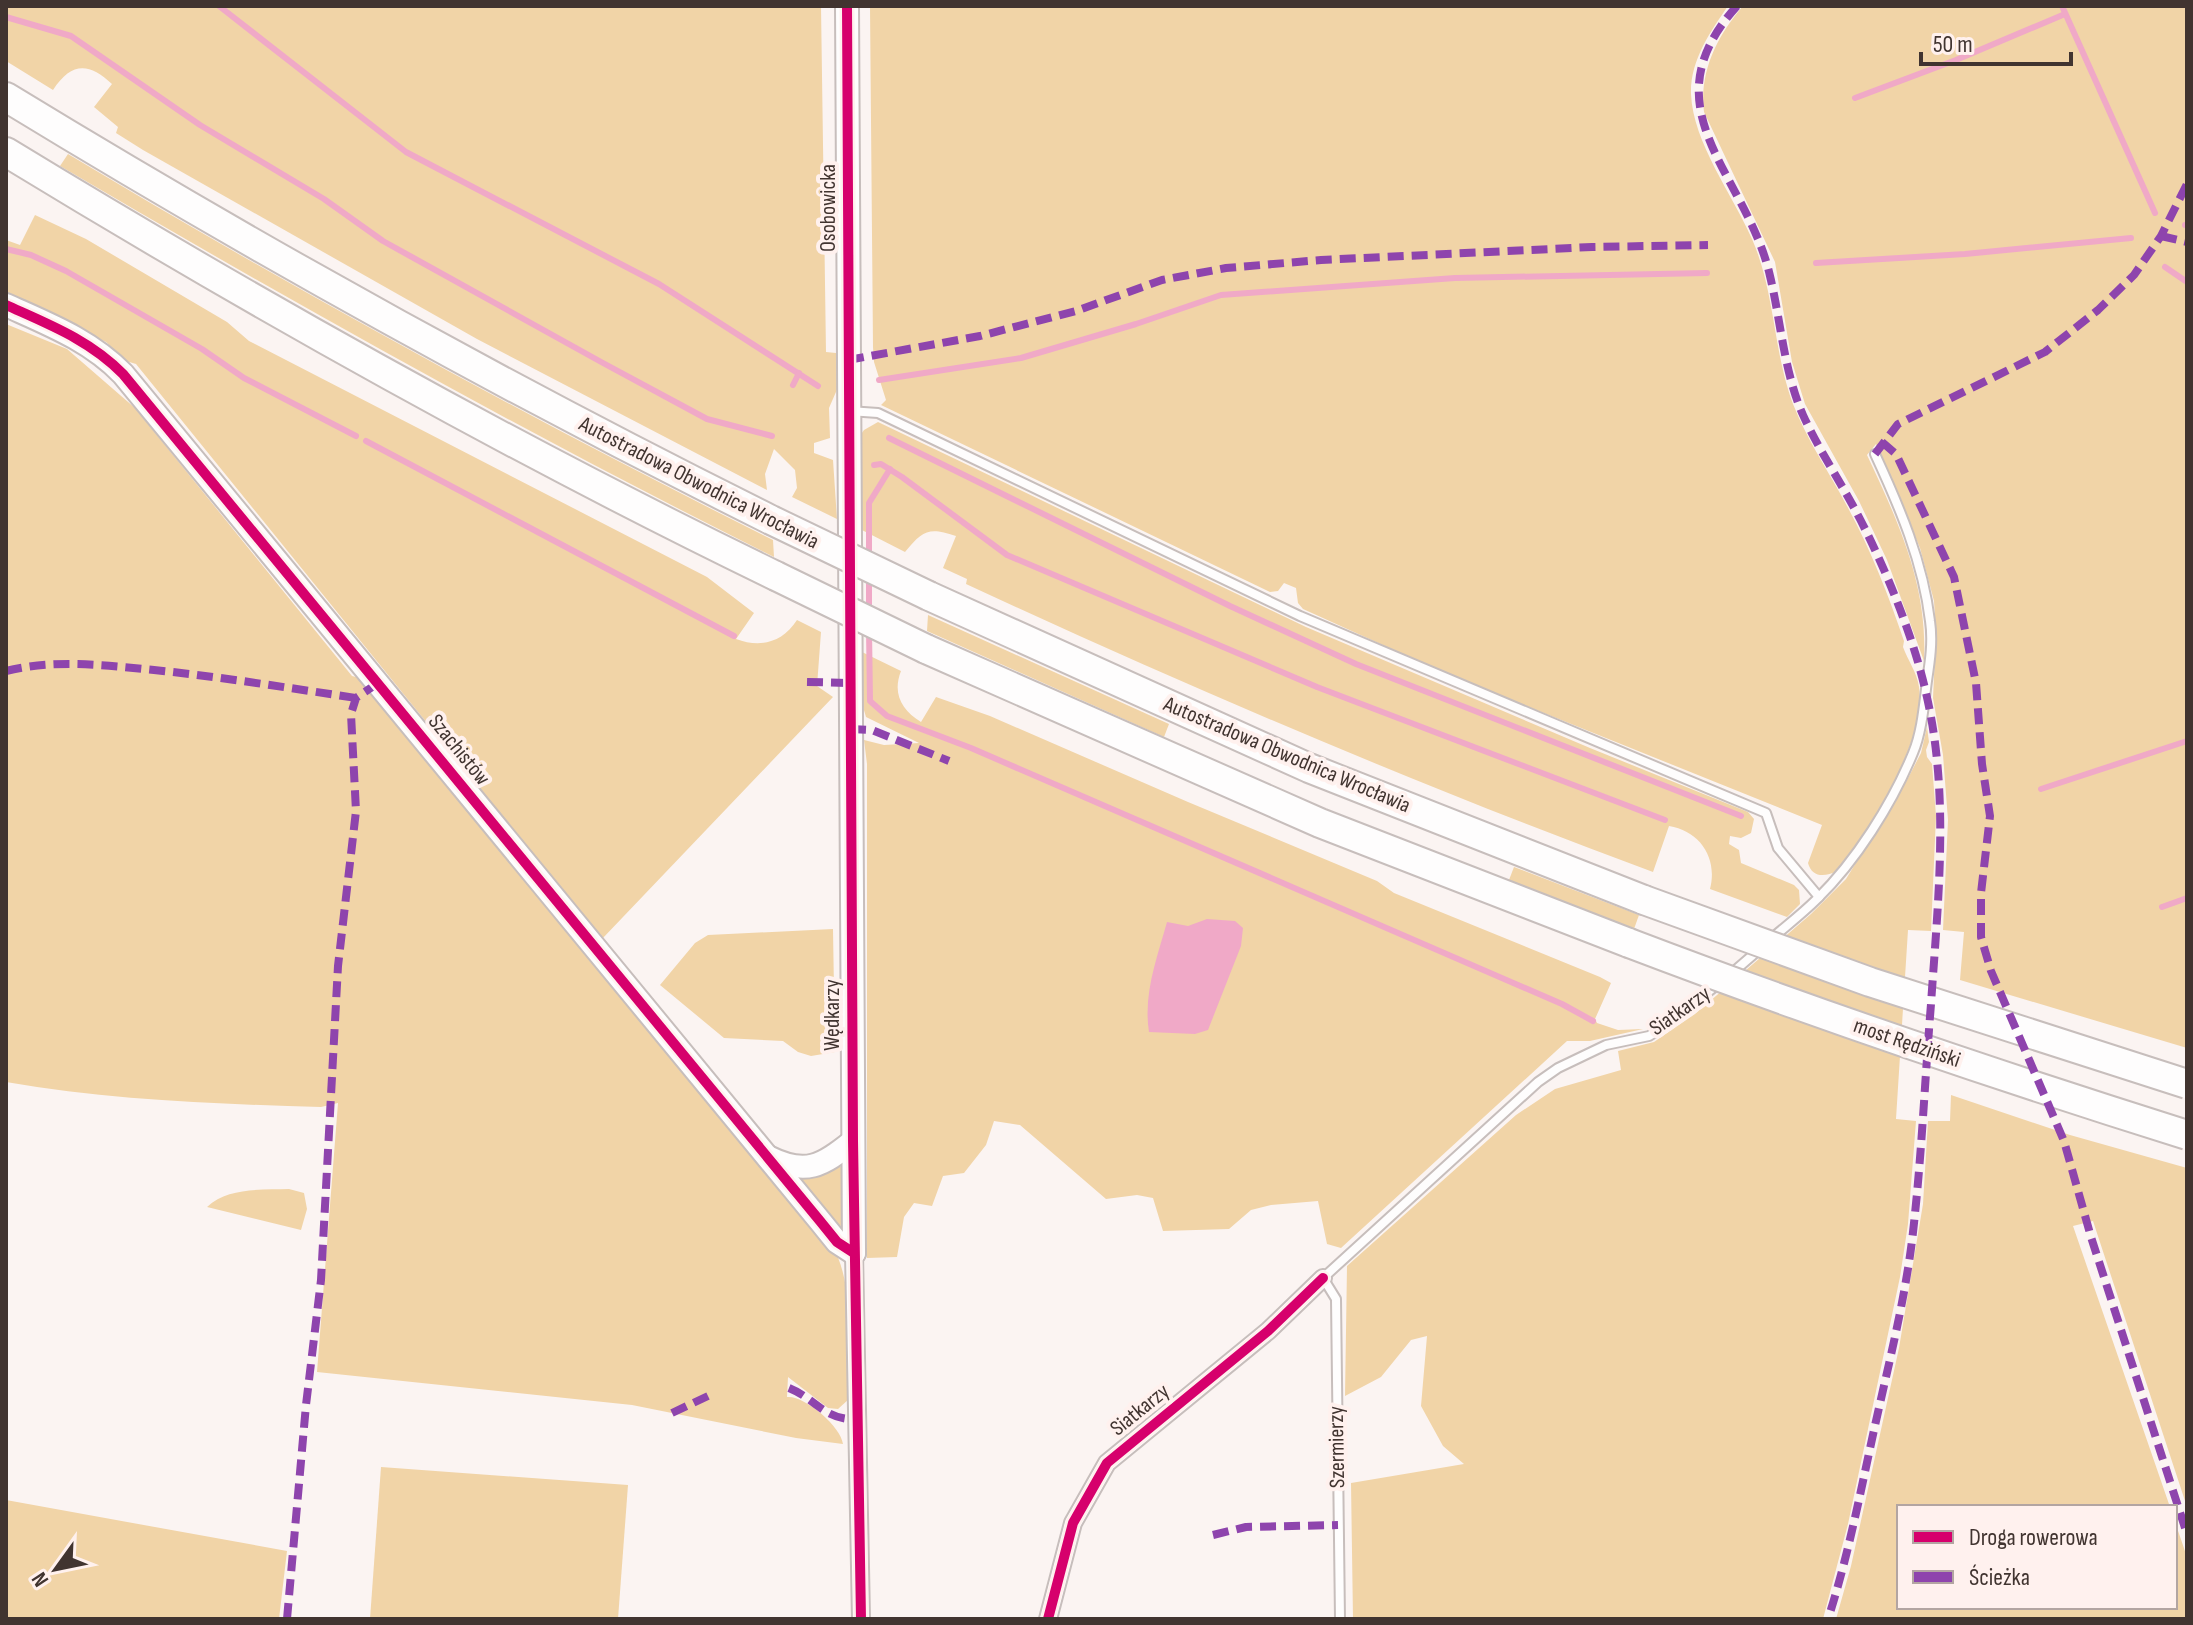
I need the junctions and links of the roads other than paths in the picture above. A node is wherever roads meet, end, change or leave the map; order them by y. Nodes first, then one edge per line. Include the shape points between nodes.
1 (847, 6) edge
2 (6, 97) edge
3 (6, 152) edge
4 (6, 305) edge
5 (849, 411) junction
6 (1875, 454) dead end
7 (1819, 897) junction
8 (1644, 900) joint
9 (2187, 1084) edge
10 (2187, 1135) edge
11 (853, 1141) junction
12 (767, 1157) junction
13 (854, 1253) junction
14 (1323, 1278) junction
15 (861, 1619) edge
16 (1048, 1619) edge
17 (1340, 1619) edge

1 - 5 street, Osobowicka
2 - 8 highway, Autostradowa Obwodnica Wrocławia, bridge via 366,309 771,520 1309,768
3 - 10 highway, most Rędziński, bridge via 351,355 643,511 926,649 1320,823 1629,943 2020,1083
4 - 12 street, Szachistów via 82,340 123,374
5 - 7 lane via 878,413 1300,616 1766,813 1778,848
5 - 11 street, Wędkarzy
6 - 7 lane, Siatkarzy via 1917,558 1931,624 1928,677 1914,751 1853,858
7 - 14 lane, Siatkarzy via 1667,1025 1649,1036 1606,1045 1538,1082
8 - 9 highway, most Rędziński, bridge via 1870,982
11 - 12 street via 809,1168
11 - 13 street, Wędkarzy
12 - 13 street, Szachistów via 837,1242
13 - 15 street, Wędkarzy
14 - 16 street, Siatkarzy via 1268,1331 1107,1463 1073,1523
14 - 17 lane, Szermierzy via 1336,1299

